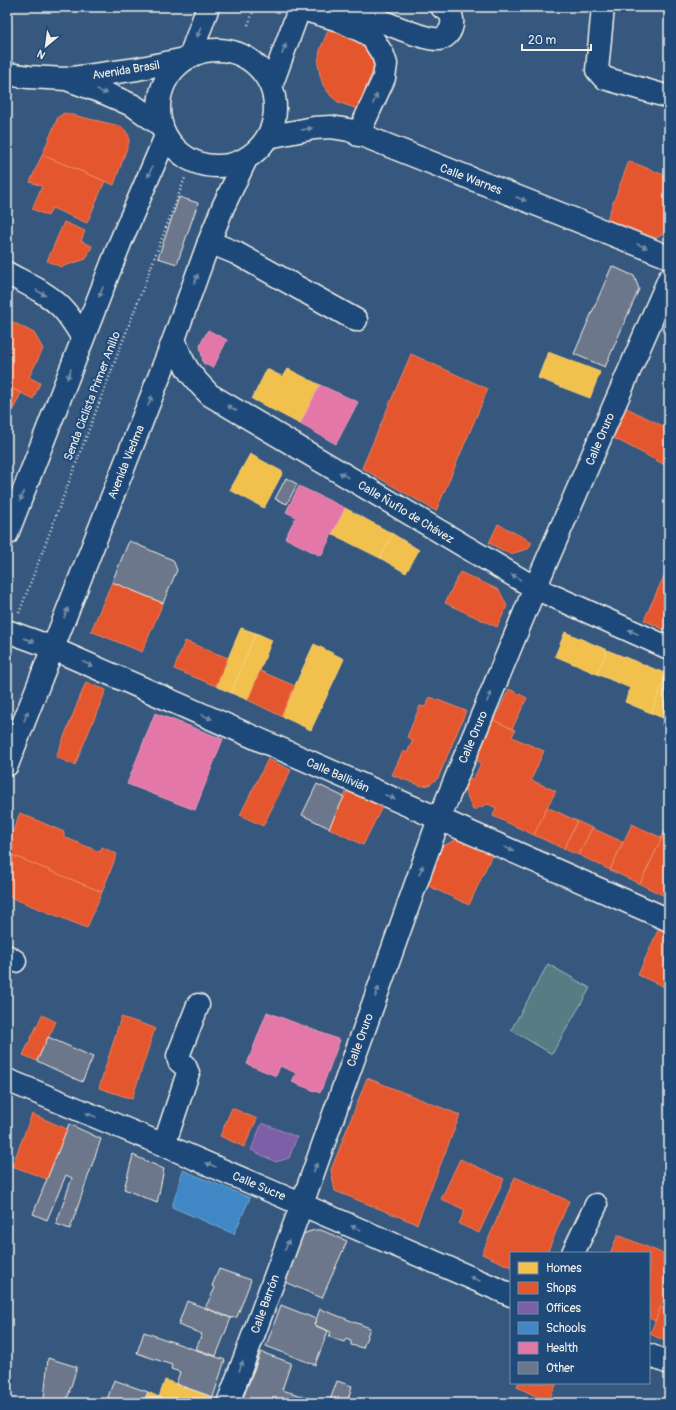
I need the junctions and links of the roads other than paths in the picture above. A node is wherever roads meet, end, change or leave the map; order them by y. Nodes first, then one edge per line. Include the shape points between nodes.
1 (208, 7) edge
2 (349, 7) edge
3 (442, 7) edge
4 (603, 7) edge
5 (299, 8) edge
6 (187, 58) junction
7 (7, 74) edge
8 (66, 79) junction
9 (271, 86) junction
10 (669, 97) edge
11 (164, 131) junction
12 (358, 135) junction
13 (268, 137) junction
14 (246, 159) junction
15 (209, 242) junction
16 (669, 257) edge
17 (7, 273) edge
18 (669, 279) edge
19 (356, 320) dead end
20 (83, 338) junction
21 (174, 339) junction
22 (7, 534) edge
23 (535, 588) junction
24 (13, 622) edge
25 (669, 648) edge
26 (52, 649) junction
27 (7, 765) edge
28 (439, 819) junction
29 (669, 920) edge
30 (198, 1005) dead end
31 (7, 1080) edge
32 (164, 1145) junction
33 (302, 1204) junction
34 (596, 1205) dead end
35 (573, 1252) edge
36 (510, 1295) edge
37 (650, 1355) edge
38 (669, 1363) edge
39 (228, 1403) edge

1 -> 6 street
2 - 3 street via 410,33 439,39 446,37 453,19 449,11
4 - 10 street via 597,70 604,78
9 -> 5 street
12 -> 5 street via 384,78 386,64 383,55 366,32 340,20
6 - 8 street, Avenida Brasil via 137,69
6 - 9 street via 216,50 236,53 258,67
6 - 11 street via 173,69 162,89 159,111
7 - 8 street, Avenida Brasil
8 -> 11 street, Avenida Brasil via 134,106
9 - 13 street via 275,114
11 - 14 street via 171,145 192,161 207,166 229,165
11 -> 20 street
13 -> 12 street, Calle Warnes via 331,126
12 -> 16 street, Calle Warnes
13 - 14 street via 258,150
14 - 15 street, Avenida Viedma
15 - 19 street via 236,253
21 -> 15 street, Avenida Viedma
17 -> 20 street via 48,296 61,307
18 - 23 street, Calle Oruro
20 -> 22 street
23 -> 21 street, Calle Ñuflo de Chávez via 210,395 190,375
26 -> 21 street, Avenida Viedma
25 -> 23 street, Calle Ñuflo de Chávez
28 -> 23 street, Calle Oruro
24 -> 26 street, Calle Ballivián
27 -> 26 street, Avenida Viedma
26 -> 28 street, Calle Ballivián
28 -> 29 street, Calle Ballivián
33 -> 28 street, Calle Oruro
30 - 32 street via 178,1056 188,1073
32 -> 31 street, Calle Sucre
33 -> 32 street, Calle Sucre
36 -> 33 street, Calle Sucre
39 -> 33 street, Calle Barrón
34 - 35 street
37 - 38 street

